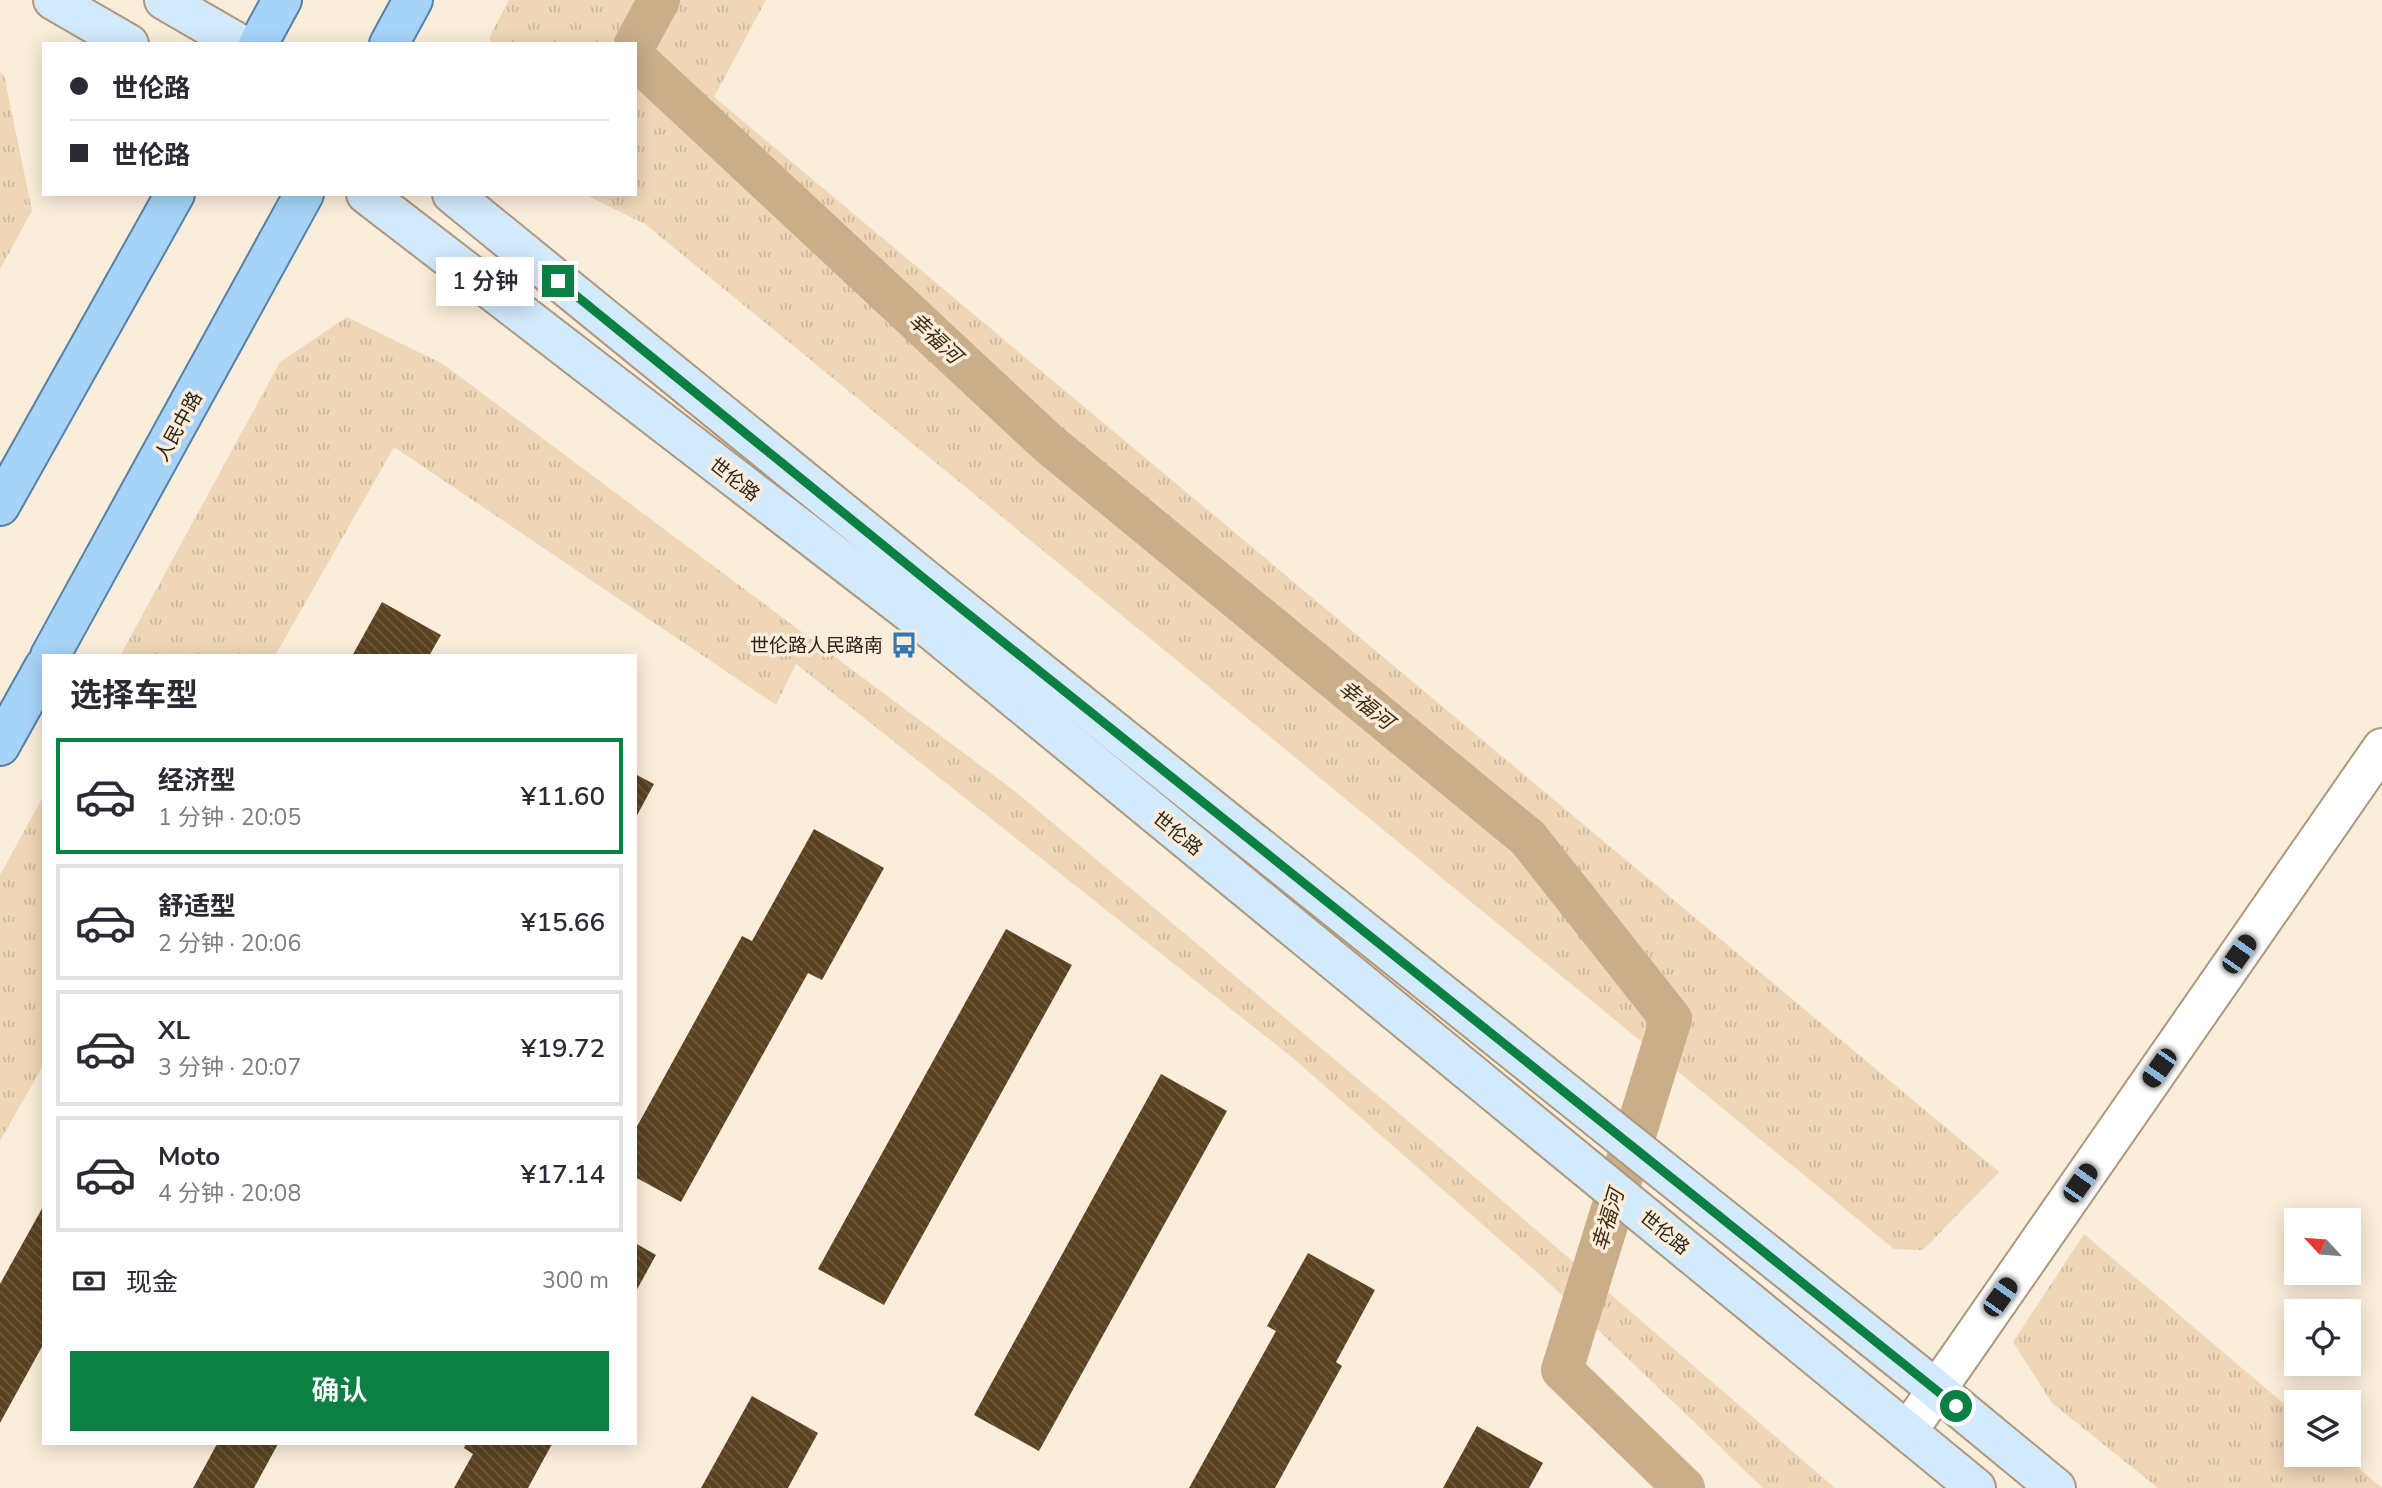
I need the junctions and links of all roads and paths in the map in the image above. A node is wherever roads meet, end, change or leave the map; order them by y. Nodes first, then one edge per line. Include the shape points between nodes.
1 (53, 0) edge
2 (164, 0) edge
3 (282, 0) edge
4 (413, 0) edge
5 (126, 42) edge
6 (237, 42) edge
7 (259, 42) edge
8 (390, 42) edge
9 (173, 196) edge
10 (303, 196) edge
11 (369, 196) edge
12 (454, 196) edge
13 (0, 506) edge
14 (51, 654) edge
15 (42, 671) edge
16 (0, 746) edge
17 (2382, 748) edge
18 (1936, 1389) junction
19 (1908, 1431) junction
20 (1976, 1488) edge
21 (2056, 1488) edge

1 - 5 main road
2 - 6 main road
3 - 7 main road
4 - 8 main road
9 - 13 main road
10 - 14 main road, 人民中路
11 - 19 main road, 世伦路 via 918,619
12 - 18 main road, 世伦路
15 - 16 main road
17 - 18 street
18 - 19 street
18 - 21 main road, 世伦路
19 - 20 main road, 世伦路

